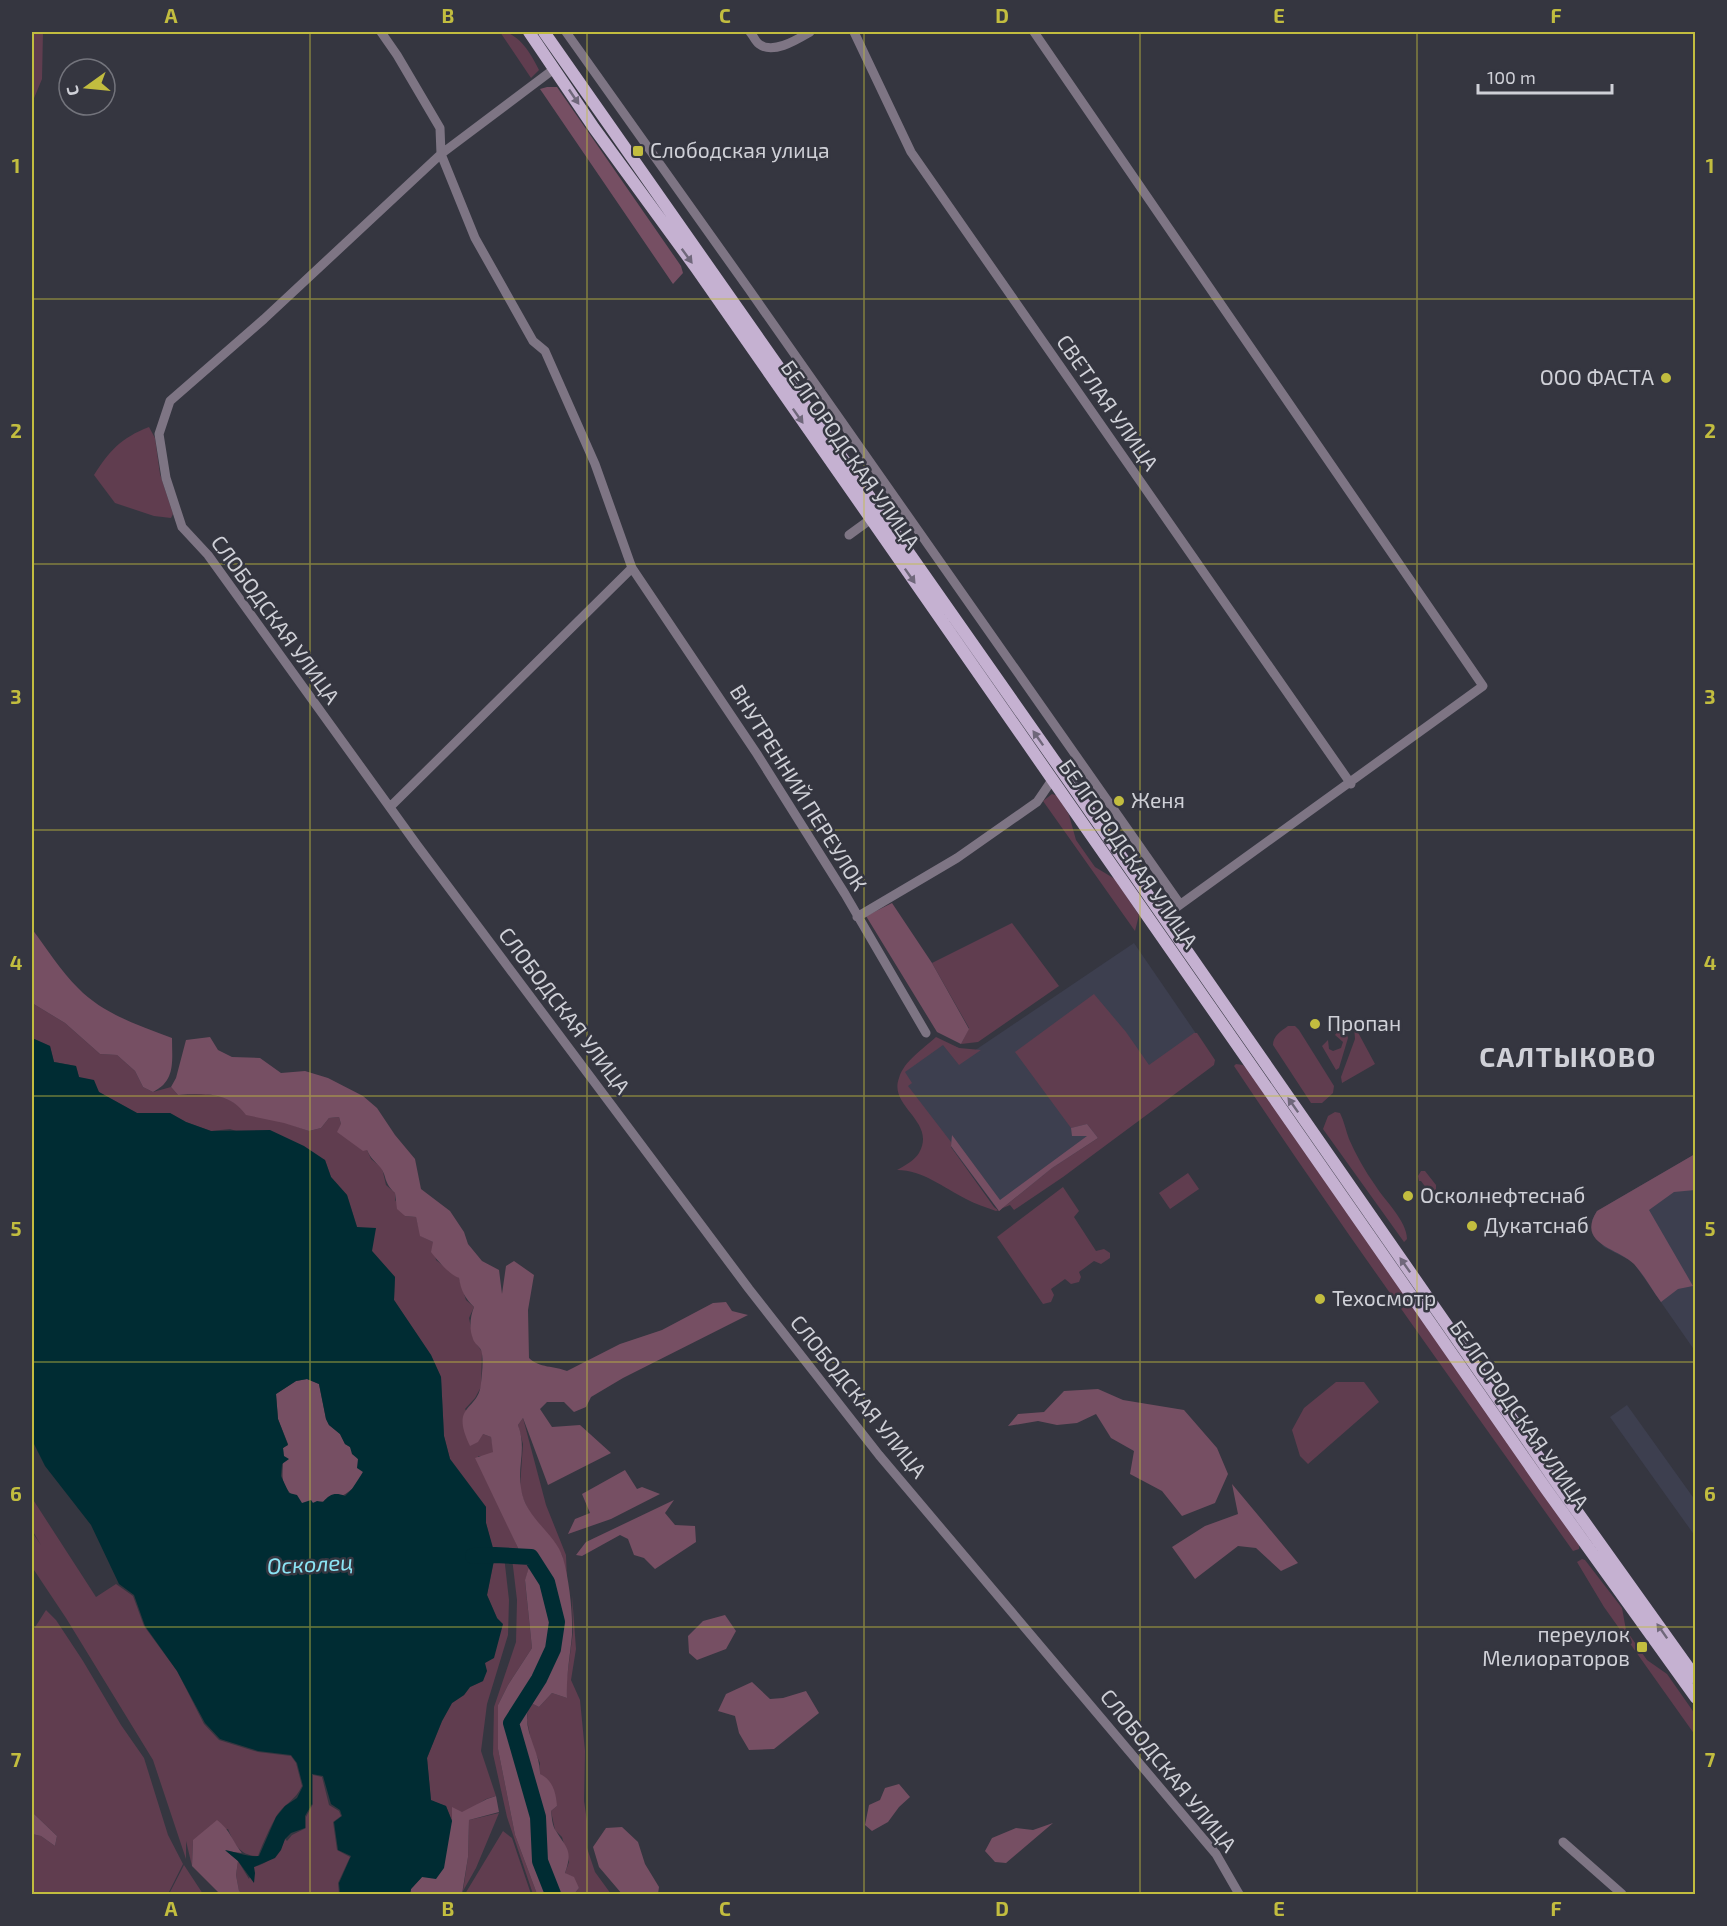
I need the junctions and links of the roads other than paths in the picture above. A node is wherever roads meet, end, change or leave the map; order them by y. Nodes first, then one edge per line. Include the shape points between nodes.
1 (381, 32) edge
2 (529, 32) edge
3 (544, 32) edge
4 (566, 32) edge
5 (750, 32) edge
6 (810, 32) edge
7 (854, 32) edge
8 (1034, 32) edge
9 (587, 63) junction
10 (554, 69) junction
11 (573, 73) junction
12 (441, 154) junction
13 (897, 500) junction
14 (876, 515) junction
15 (849, 535) dead end
16 (632, 568) junction
17 (1052, 780) junction
18 (1351, 784) junction
19 (391, 806) junction
20 (1180, 904) junction
21 (857, 917) junction
22 (1163, 917) junction
23 (926, 1033) dead end
24 (1695, 1678) edge
25 (1695, 1698) edge
26 (1563, 1842) dead end
27 (1239, 1894) edge
28 (1622, 1894) edge

1 - 12 street via 440,128
2 - 10 main road, БЕЛГОРОДСКАЯ УЛИЦА
3 - 11 main road, БЕЛГОРОДСКАЯ УЛИЦА
4 - 9 street
5 - 6 street via 766,48 776,48
7 - 18 street, СВЕТЛАЯ УЛИЦА via 911,152
8 - 18 street via 1483,686
9 - 11 street
9 - 13 street
10 - 12 street, СЛОБОДСКАЯ УЛИЦА
10 -> 14 main road, БЕЛГОРОДСКАЯ УЛИЦА
11 - 14 main road, БЕЛГОРОДСКАЯ УЛИЦА
12 - 16 street, ВНУТРЕННИЙ ПЕРЕУЛОК via 475,238 533,341 545,351 595,464
12 - 19 street, СЛОБОДСКАЯ УЛИЦА via 170,401 159,434 166,478 182,527 208,555
13 - 14 street
13 - 20 street
14 - 15 street
14 -> 17 main road, БЕЛГОРОДСКАЯ УЛИЦА
22 -> 14 main road, БЕЛГОРОДСКАЯ УЛИЦА
16 - 19 street
16 - 21 street, ВНУТРЕННИЙ ПЕРЕУЛОК via 757,754
17 - 21 street via 1036,802 957,858
17 - 25 main road, БЕЛГОРОДСКАЯ УЛИЦА
18 - 20 street
19 - 27 street, СЛОБОДСКАЯ УЛИЦА via 819,1379 1216,1854
20 - 22 street
21 - 23 street, ВНУТРЕННИЙ ПЕРЕУЛОК
24 -> 22 main road, БЕЛГОРОДСКАЯ УЛИЦА
26 - 28 street

